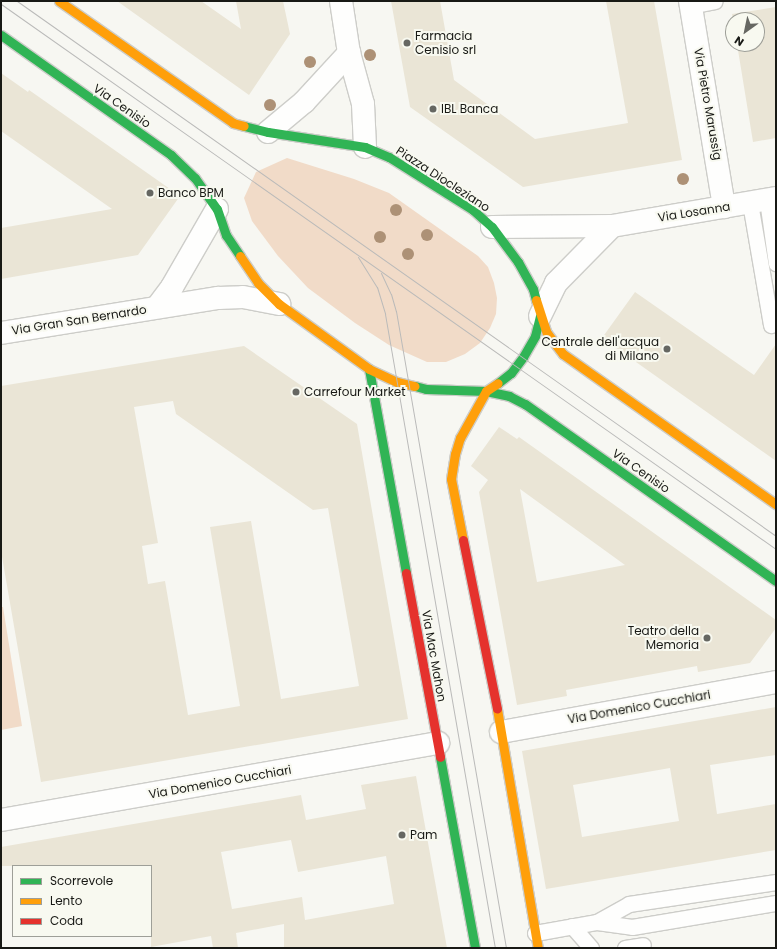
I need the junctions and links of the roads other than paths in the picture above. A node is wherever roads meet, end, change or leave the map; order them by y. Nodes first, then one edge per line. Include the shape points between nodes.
1 (59, 1) edge
2 (341, 1) edge
3 (715, 1) edge
4 (690, 3) edge
5 (1, 35) edge
6 (349, 53) junction
7 (268, 132) junction
8 (365, 147) junction
9 (764, 200) edge
10 (724, 207) junction
11 (217, 209) junction
12 (612, 226) junction
13 (492, 227) junction
14 (776, 263) edge
15 (279, 304) junction
16 (157, 307) junction
17 (540, 316) junction
18 (771, 325) dead end
19 (1, 333) edge
20 (369, 369) junction
21 (486, 391) junction
22 (776, 504) edge
23 (776, 582) edge
24 (776, 682) edge
25 (501, 732) junction
26 (438, 744) junction
27 (1, 820) edge
28 (776, 882) edge
29 (776, 903) edge
30 (597, 922) junction
31 (572, 926) junction
32 (535, 933) junction
33 (643, 945) dead end
34 (475, 948) edge
35 (538, 948) edge
36 (592, 948) edge
37 (624, 948) edge

1 - 7 main road via 233,123
2 - 6 street
3 - 4 lane
4 - 10 street, Via Pietro Marussig
5 - 11 main road, Via Cenisio via 171,155 195,178
6 - 7 street via 304,102
6 - 8 street via 363,104
7 - 8 main road, Piazza Diocleziano
8 - 13 main road, Piazza Diocleziano via 390,157 473,210
9 - 10 street, Via Losanna
9 - 14 lane
9 - 18 lane
10 - 12 street, Via Losanna
11 - 15 main road via 226,235 241,260 258,283
11 - 16 street, Via Gran San Bernardo
12 - 13 street, Via Losanna
12 - 17 street via 556,283
13 - 17 main road, Piazza Diocleziano via 518,262 533,289
15 - 16 street, Via Gran San Bernardo via 243,297
15 - 20 main road
16 - 19 street, Via Gran San Bernardo
17 - 21 main road, Piazza Diocleziano via 535,336 523,357 511,373
17 - 22 main road via 546,333 563,354
20 - 21 main road via 397,382 426,389
20 - 26 main road, Via Mac Mahon
21 - 23 main road, Via Cenisio via 509,396 525,404
21 - 25 main road via 460,438 451,479
24 - 25 street, Via Domenico Cucchiari
25 - 32 main road
26 - 27 street, Via Domenico Cucchiari
26 - 34 main road, Via Mac Mahon
28 - 30 lane via 630,904
29 - 30 lane via 632,927
30 - 31 lane
31 - 32 lane
31 - 36 lane
32 - 35 main road
33 - 37 lane

